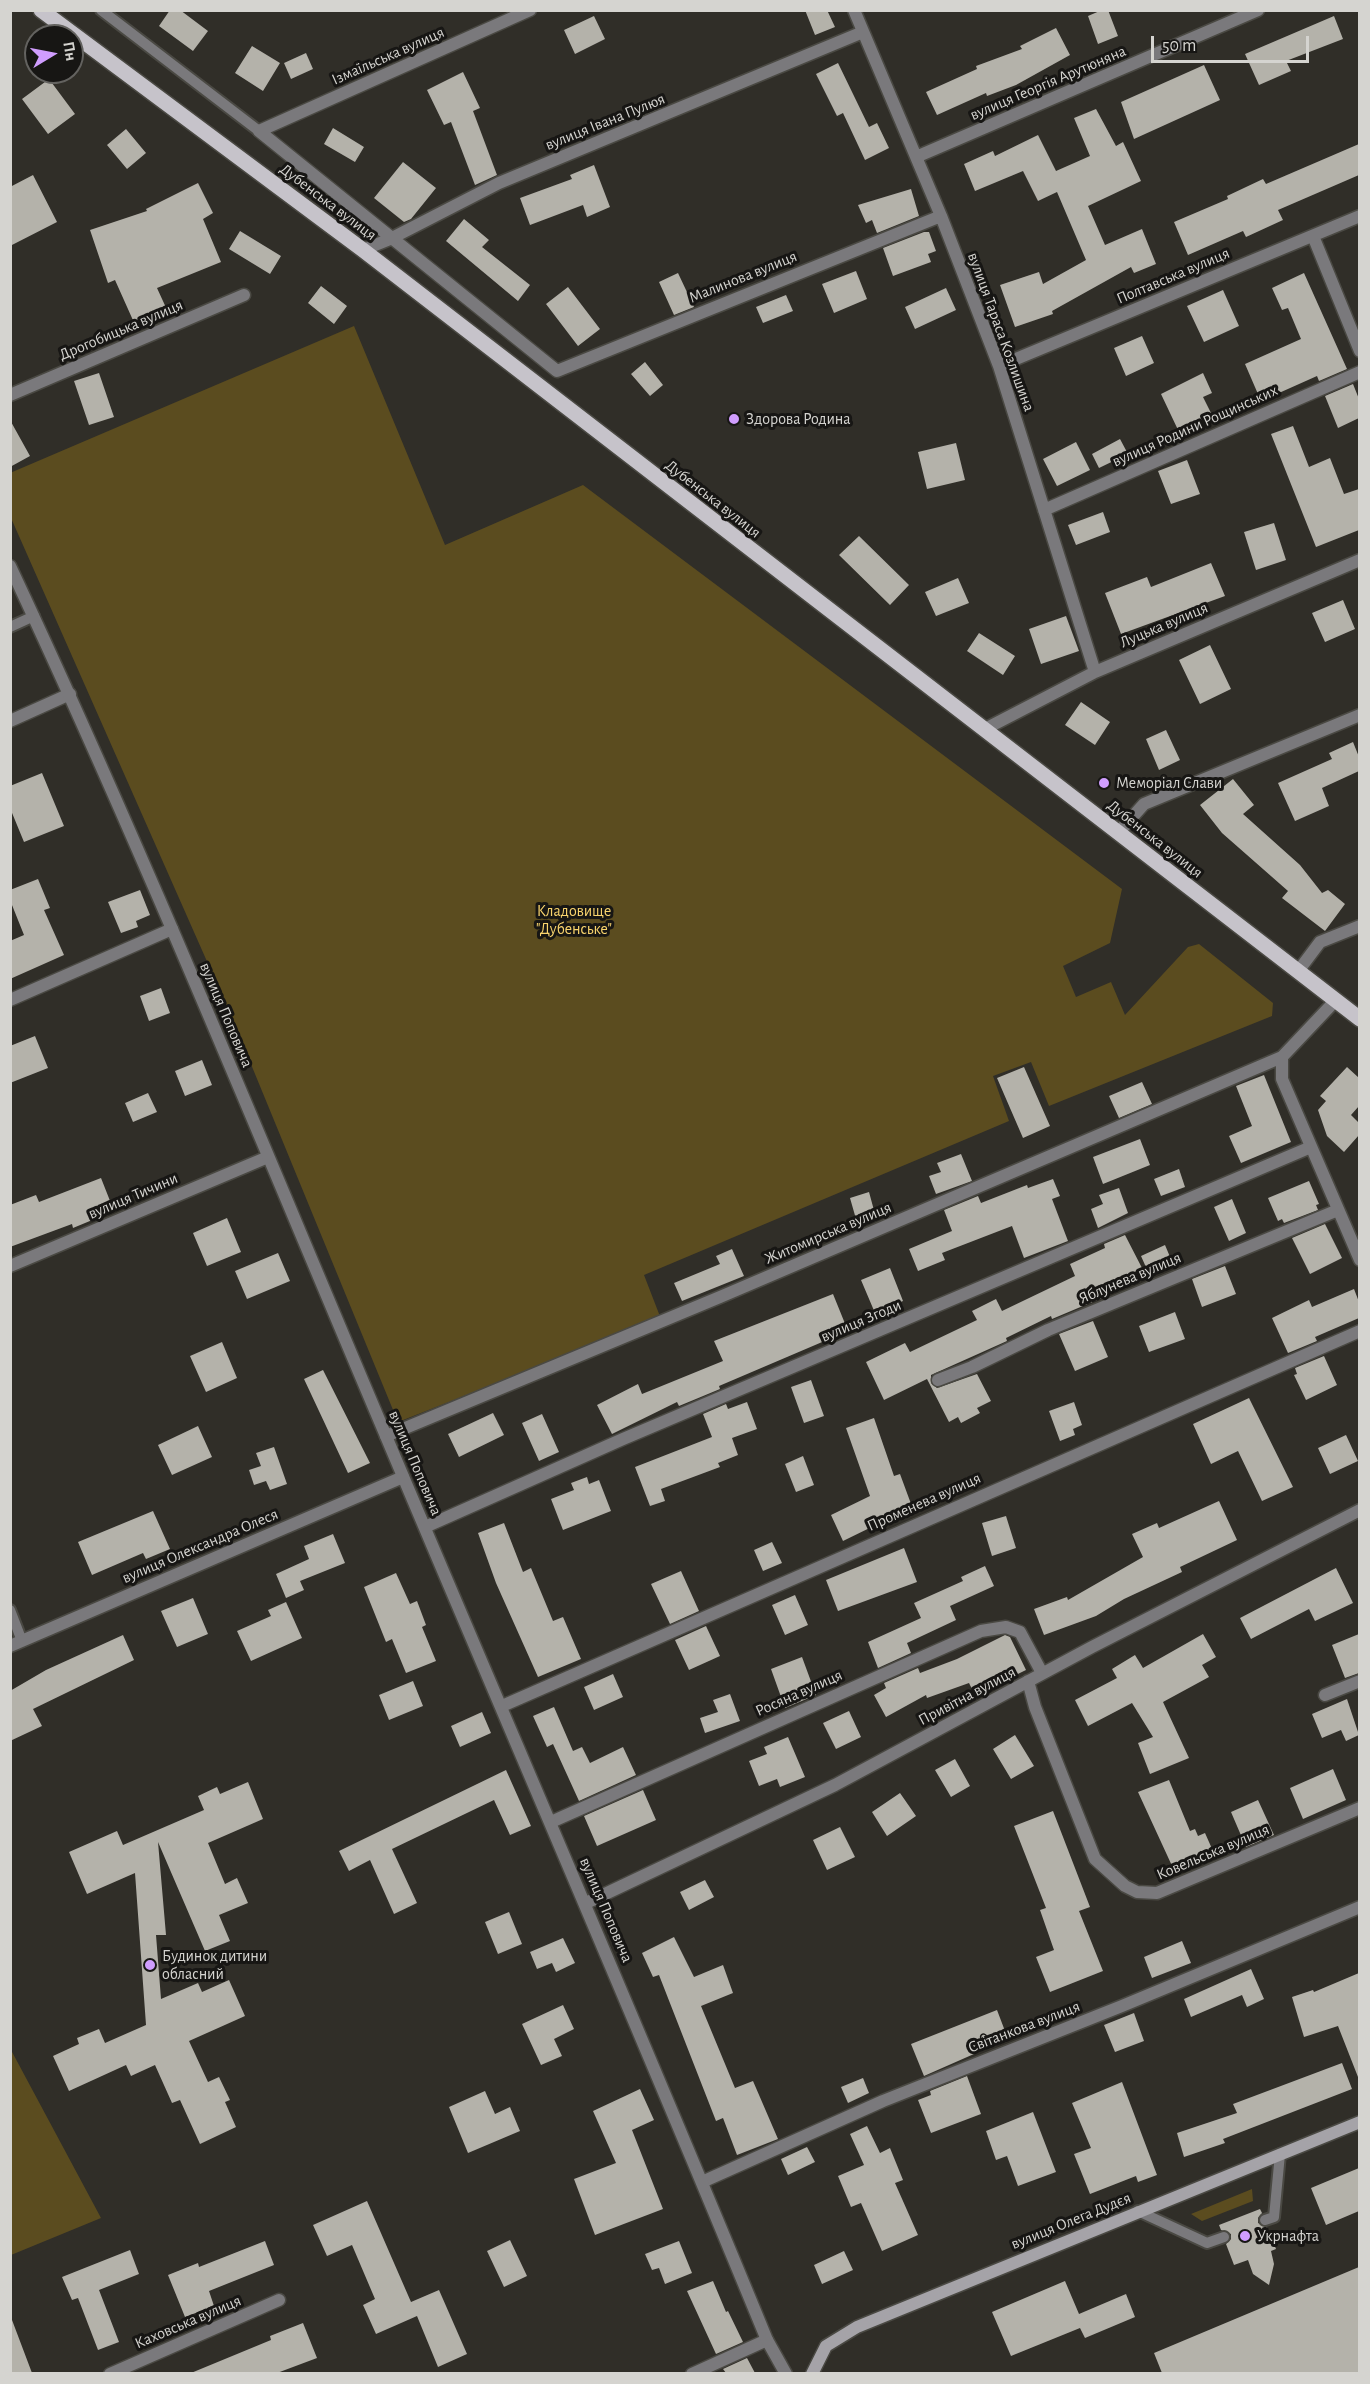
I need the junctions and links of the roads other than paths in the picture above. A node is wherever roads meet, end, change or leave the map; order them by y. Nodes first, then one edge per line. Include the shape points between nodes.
1 (41, 10) edge
2 (101, 10) edge
3 (530, 10) edge
4 (854, 10) edge
5 (1258, 10) edge
6 (863, 32) junction
7 (259, 131) junction
8 (916, 157) junction
9 (941, 216) junction
10 (1359, 216) edge
11 (1313, 236) junction
12 (390, 239) junction
13 (363, 250) junction
14 (244, 295) dead end
15 (1359, 351) edge
16 (999, 366) junction
17 (1359, 372) edge
18 (10, 395) edge
19 (1044, 510) junction
20 (1359, 560) edge
21 (10, 566) edge
22 (34, 616) junction
23 (10, 627) edge
24 (1095, 672) junction
25 (70, 694) junction
26 (1359, 715) edge
27 (10, 721) edge
28 (985, 729) junction
29 (1118, 833) junction
30 (1359, 926) edge
31 (172, 929) junction
32 (1299, 970) junction
33 (10, 1000) edge
34 (1335, 1001) junction
35 (1359, 1019) edge
36 (1282, 1057) junction
37 (1311, 1147) junction
38 (268, 1157) junction
39 (1338, 1209) junction
40 (1359, 1260) edge
41 (10, 1266) edge
42 (1359, 1331) edge
43 (938, 1380) dead end
44 (386, 1436) junction
45 (404, 1477) junction
46 (1359, 1510) edge
47 (425, 1527) junction
48 (10, 1610) edge
49 (16, 1643) edge
50 (1042, 1673) junction
51 (1359, 1681) edge
52 (1028, 1682) junction
53 (1326, 1695) dead end
54 (502, 1706) junction
55 (1359, 1808) edge
56 (551, 1822) junction
57 (586, 1903) junction
58 (1359, 1907) edge
59 (1359, 2122) edge
60 (1281, 2154) junction
61 (702, 2182) junction
62 (1138, 2211) junction
63 (1265, 2220) dead end
64 (1224, 2237) dead end
65 (279, 2300) dead end
66 (767, 2340) junction
67 (110, 2373) edge
68 (692, 2373) edge
69 (786, 2373) edge
70 (813, 2373) edge

1 - 13 main road, Дубенська вулиця
2 - 7 lane
3 - 7 street, Ізмаїльська вулиця
4 - 6 street, вулиця Тараса Козлишина
5 - 8 street, вулиця Георгія Арутюняна
6 - 8 street, вулиця Тараса Козлишина
6 - 12 street, вулиця Івана Пулюя via 499,183
7 - 12 street
8 - 9 street, вулиця Тараса Козлишина
9 - 12 street, Малинова вулиця via 557,371
9 - 16 street, вулиця Тараса Козлишина
10 - 11 street, Полтавська вулиця
11 - 15 street
11 - 16 street, Полтавська вулиця
12 - 13 street, вулиця Івана Пулюя
13 - 28 main road, Дубенська вулиця
14 - 18 street, Дрогобицька вулиця
16 - 19 street, вулиця Тараса Козлишина
17 - 19 street, вулиця Родини Рощинських
19 - 24 street, вулиця Тараса Козлишина
20 - 24 street, Луцька вулиця
21 - 22 street, вулиця Поповича
22 - 23 lane
22 - 25 street, вулиця Поповича
24 - 28 street, Луцька вулиця
25 - 27 street
25 - 31 street, вулиця Поповича
26 - 29 street via 1144,804
28 - 29 main road, Дубенська вулиця
29 - 32 main road, Дубенська вулиця
30 - 32 street via 1320,942
31 - 33 street
31 - 38 street, вулиця Поповича
32 - 34 main road, Дубенська вулиця
34 - 35 main road, Дубенська вулиця
34 - 36 street
36 - 37 street via 1282,1079
36 - 44 street, Житомирська вулиця
37 - 39 street
37 - 47 street, вулиця Згоди
38 - 41 street, вулиця Тичини
38 - 44 street, вулиця Поповича
39 - 40 street
39 - 43 street, Яблунева вулиця
42 - 54 street, Променева вулиця
44 - 45 street, вулиця Поповича
45 - 47 street, вулиця Поповича
45 - 49 street, вулиця Олександра Олеся
46 - 50 street, Привітна вулиця
47 - 54 street, вулиця Поповича
48 - 49 lane
50 - 52 street, Привітна вулиця
50 - 56 street, Росяна вулиця via 1020,1632 1006,1627 981,1631
51 - 53 street
52 - 55 street, Ковельська вулиця via 1095,1859 1137,1892 1157,1893
52 - 57 street, Привітна вулиця via 835,1785
54 - 56 street, вулиця Поповича
56 - 57 street, вулиця Поповича
57 - 61 street, вулиця Поповича
58 - 61 street, Світанкова вулиця via 1122,2007 883,2101
59 - 60 main road, вулиця Олега Дудєя
60 - 62 main road, вулиця Олега Дудєя
60 - 63 lane via 1274,2217
61 - 66 street, вулиця Поповича
62 - 64 lane via 1207,2243
62 - 70 main road, вулиця Олега Дудєя via 857,2327 826,2346
65 - 67 street, Каховська вулиця
66 - 68 street
66 - 69 street, вулиця Поповича

